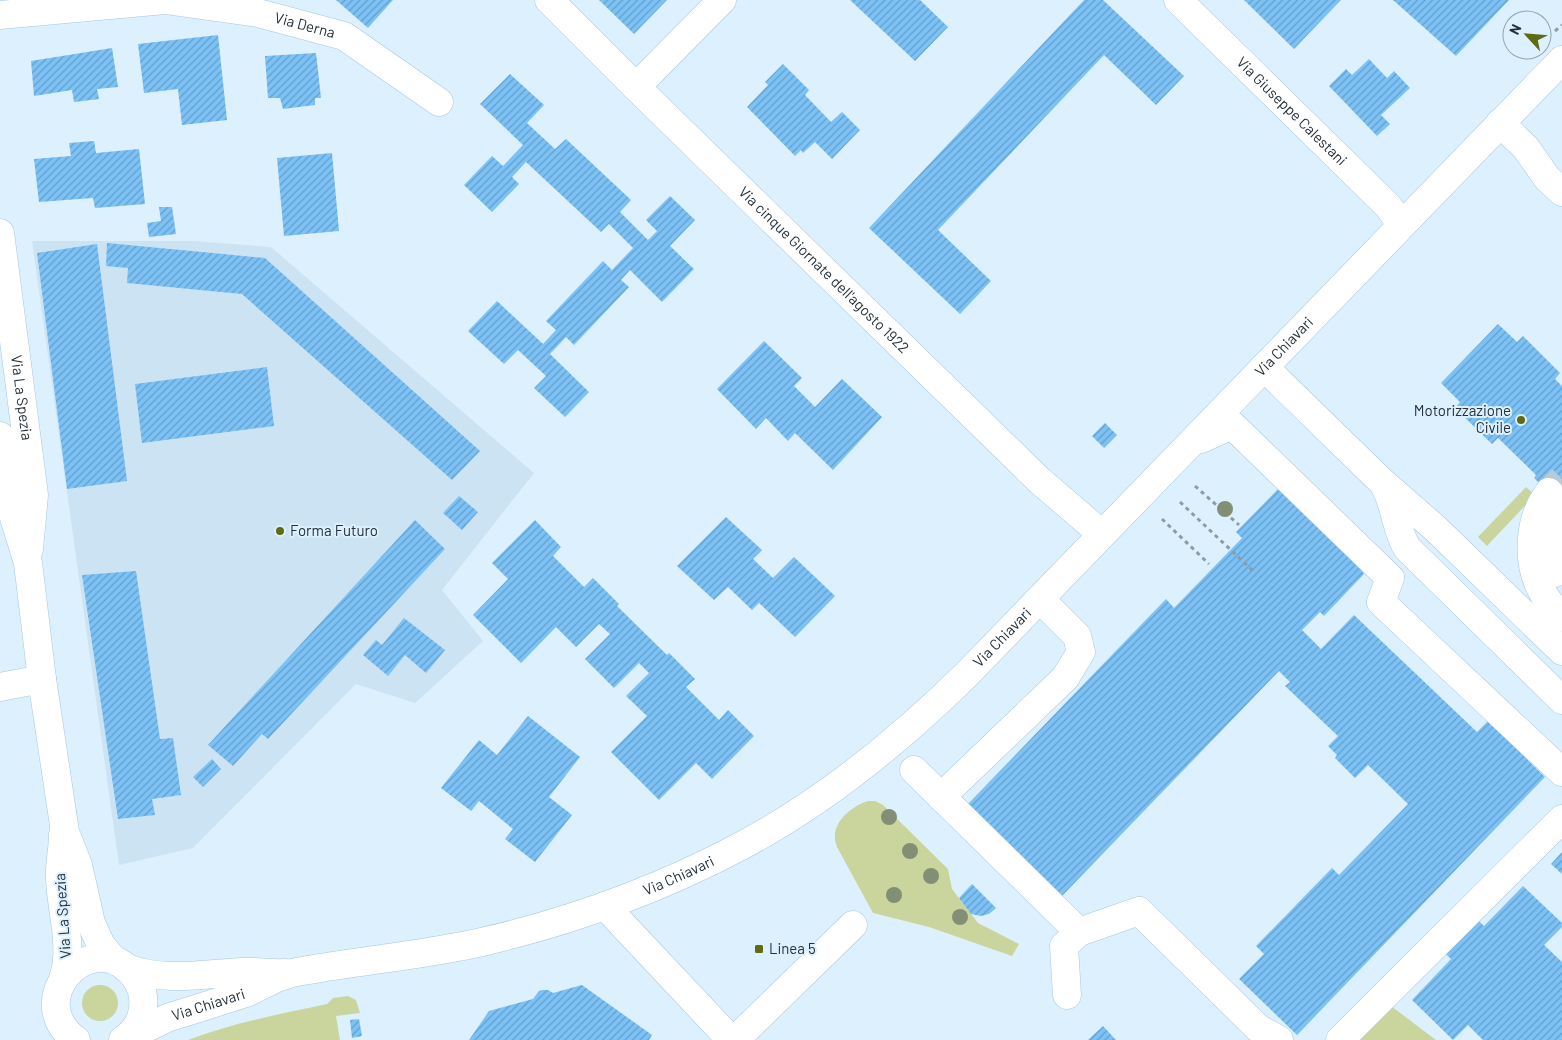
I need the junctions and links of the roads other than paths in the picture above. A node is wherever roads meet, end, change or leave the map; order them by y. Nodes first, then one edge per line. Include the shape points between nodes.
1 (549, 0) edge
2 (722, 0) edge
3 (1178, 0) edge
4 (0, 15) edge
5 (1562, 60) edge
6 (636, 87) junction
7 (439, 102) dead end
8 (1500, 123) junction
9 (1562, 192) edge
10 (1401, 224) junction
11 (0, 233) edge
12 (1264, 367) junction
13 (0, 436) edge
14 (1192, 442) junction
15 (1380, 480) junction
16 (1556, 502) edge
17 (1102, 534) junction
18 (28, 563) junction
19 (1562, 588) edge
20 (1040, 599) junction
21 (1562, 617) edge
22 (1562, 651) edge
23 (1562, 676) edge
24 (42, 679) junction
25 (0, 687) edge
26 (1562, 700) edge
27 (914, 770) dead end
28 (1562, 772) edge
29 (941, 797) junction
30 (1562, 819) edge
31 (63, 824) junction
32 (605, 906) junction
33 (853, 925) dead end
34 (1079, 932) junction
35 (122, 965) junction
36 (292, 973) junction
37 (63, 979) junction
38 (1067, 995) dead end
39 (69, 1036) edge
40 (125, 1039) edge
41 (731, 1040) edge
42 (735, 1040) edge
43 (1279, 1040) edge
44 (1340, 1040) edge

1 - 6 street, Via cinque Giornate dell'agosto 1922
2 - 6 street
3 - 10 street, Via Giuseppe Calestani via 1388,206
4 - 7 street, Via Derna via 165,0 258,13 344,36
5 - 8 street, Via Chiavari
6 - 17 street, Via cinque Giornate dell'agosto 1922 via 1040,481
8 - 9 street via 1526,148 1547,178
8 - 10 street, Via Chiavari
10 - 12 street, Via Chiavari
11 - 18 street, Via La Spezia via 34,495
12 - 14 street, Via Chiavari
12 - 15 street
13 - 18 street, Via La Spezia via 8,498
14 - 17 street, Via Chiavari
14 - 28 street via 1232,425 1390,578 1381,602
15 - 22 street via 1436,529
15 - 23 street via 1398,502 1411,527
15 - 26 street via 1392,501 1397,525 1407,548
16 - 19 street via 1551,554
16 - 21 street via 1541,504 1534,524 1533,565 1541,589
17 - 20 street, Via Chiavari
18 - 24 street, Via La Spezia
20 - 29 street via 1077,636 1081,652 1065,678
20 - 32 street, Via Chiavari via 927,711 861,767 814,801 742,845 688,872
24 - 25 street
24 - 31 street, Via La Spezia
27 - 29 street
29 - 34 street
30 - 44 street
31 - 35 street, Via La Spezia via 78,865 91,923 101,945
31 - 37 street, Via La Spezia via 60,877 68,954
32 - 36 street, Via Chiavari via 522,932 458,947
32 - 41 street
33 - 42 street
34 - 38 street via 1064,946
34 - 43 street via 1139,911 1258,1028
35 - 36 street, Via Chiavari via 142,973 163,976
35 - 37 street, Via La Spezia via 108,959 88,960
35 - 40 street, Via La Spezia via 140,984 144,1003 139,1023
36 - 40 street, Via Chiavari via 246,993 167,1018
37 - 39 street, Via La Spezia via 58,988 56,1008

